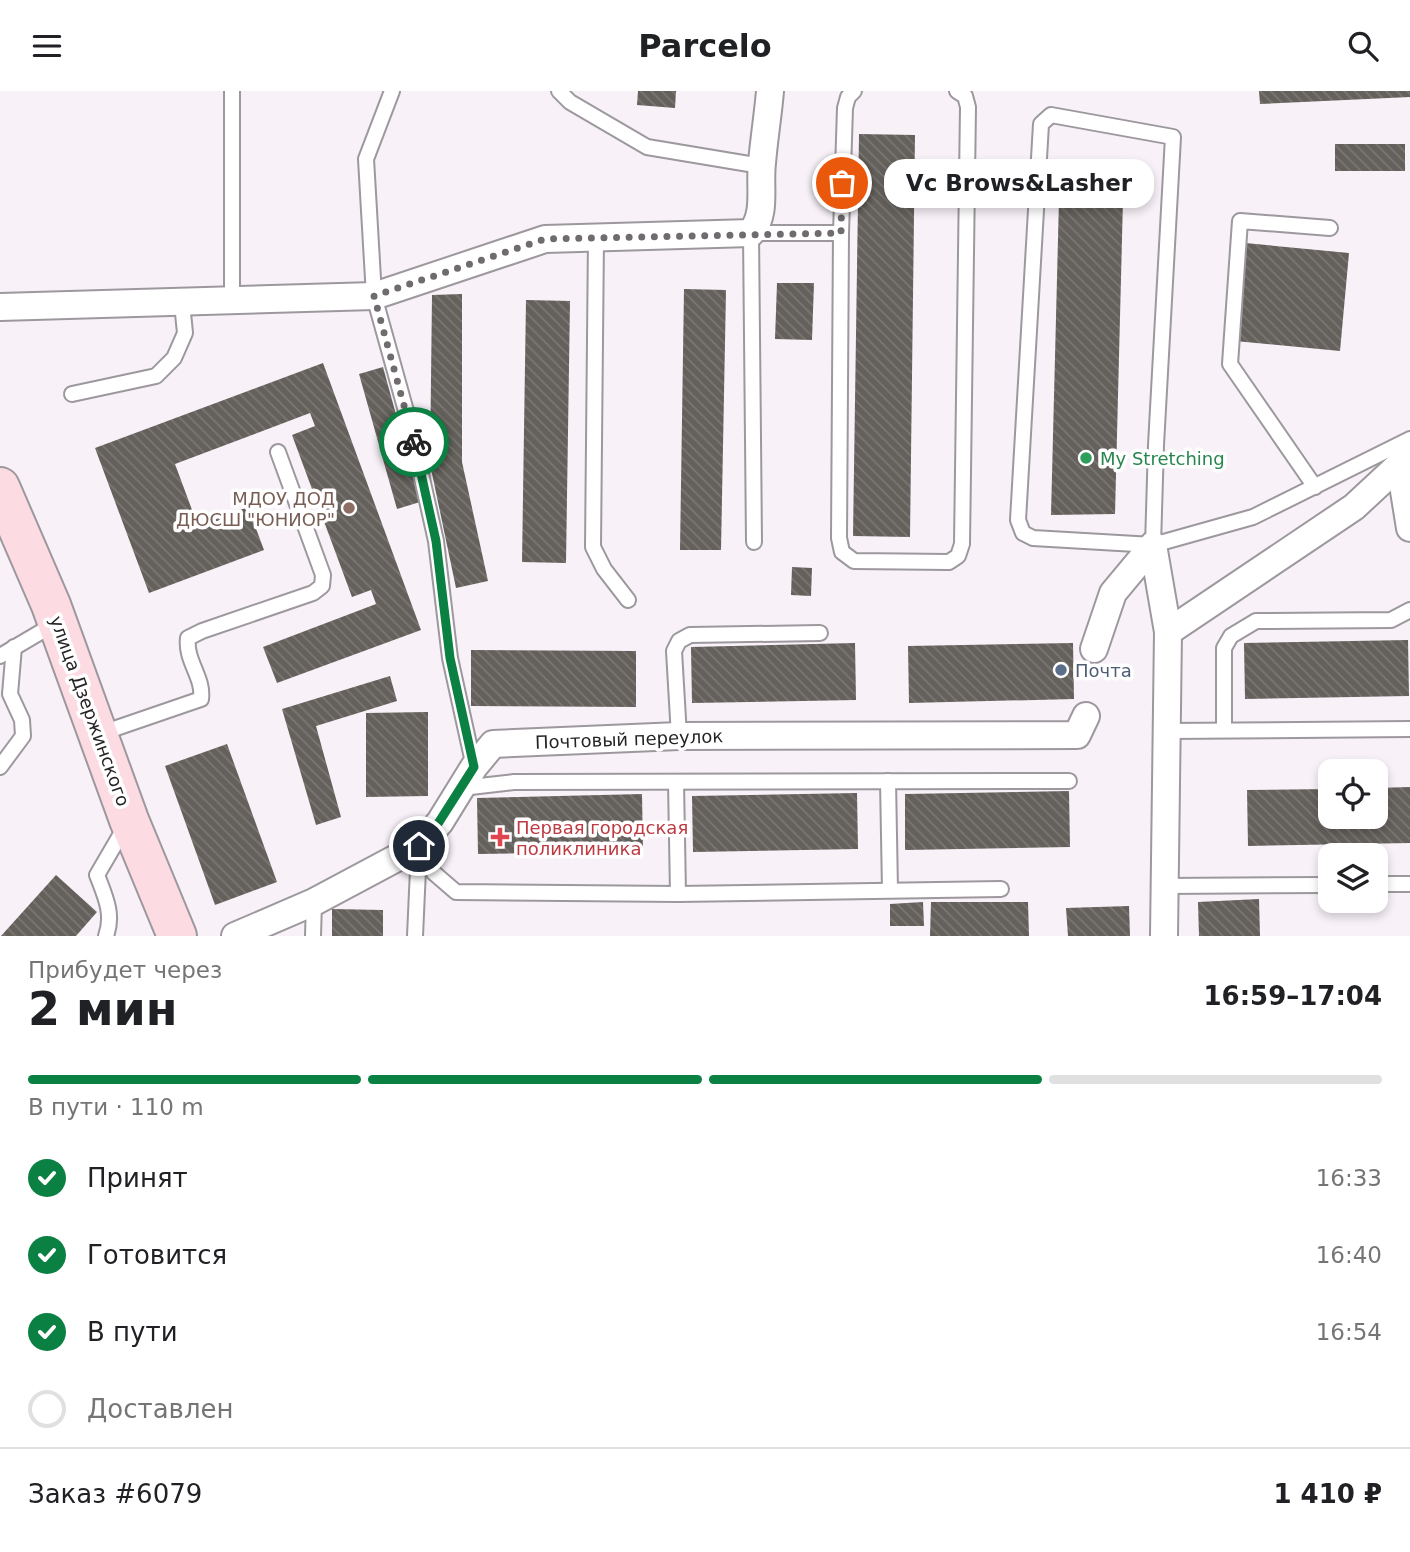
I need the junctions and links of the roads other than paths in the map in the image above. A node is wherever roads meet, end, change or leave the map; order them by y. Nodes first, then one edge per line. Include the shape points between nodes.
1 (232, 91) edge
2 (392, 91) edge
3 (559, 91) edge
4 (770, 91) edge
5 (854, 91) edge
6 (957, 91) edge
7 (761, 166) junction
8 (1330, 228) dead end
9 (751, 233) junction
10 (841, 233) junction
11 (596, 237) junction
12 (374, 296) junction
13 (232, 302) junction
14 (182, 303) junction
15 (0, 307) edge
16 (72, 394) dead end
17 (1410, 439) edge
18 (278, 452) dead end
19 (1405, 460) edge
20 (0, 487) edge
21 (1315, 487) junction
22 (1410, 528) edge
23 (754, 542) dead end
24 (1153, 545) junction
25 (628, 600) dead end
26 (1410, 610) edge
27 (58, 622) junction
28 (1168, 632) junction
29 (820, 633) dead end
30 (14, 647) junction
31 (1094, 649) dead end
32 (0, 656) edge
33 (1086, 716) dead end
34 (1224, 729) junction
35 (1410, 729) edge
36 (1167, 731) junction
37 (98, 734) junction
38 (679, 736) junction
39 (0, 767) edge
40 (468, 778) junction
41 (888, 781) junction
42 (1069, 781) dead end
43 (676, 782) junction
44 (129, 820) junction
45 (419, 846) junction
46 (1388, 884) edge
47 (1410, 884) edge
48 (1318, 885) edge
49 (1165, 886) junction
50 (1001, 889) dead end
51 (890, 890) junction
52 (678, 894) junction
53 (314, 902) junction
54 (106, 936) edge
55 (177, 936) edge
56 (235, 936) edge
57 (313, 936) edge
58 (415, 936) edge
59 (1164, 936) edge

1 - 13 lane
2 - 12 lane via 366,159
3 - 7 lane via 647,147
4 - 7 street
5 - 10 lane via 845,108
6 - 10 lane via 965,96 968,107 962,544 958,556 949,562 855,561 842,552
7 - 9 street via 761,207
8 - 21 lane via 1240,221 1230,364
9 - 10 lane
9 - 11 street
9 - 23 lane
11 - 12 street via 545,239
11 - 25 lane via 593,547
12 - 13 street
12 - 40 lane via 436,541
13 - 14 street
14 - 15 street
14 - 16 lane via 185,333 174,358 156,376
17 - 21 lane
18 - 37 lane via 323,575 322,586 188,638 201,699
19 - 22 street
19 - 28 street via 1354,507
20 - 27 main road, улица Дзержинского
21 - 24 lane via 1253,517
24 - 24 lane via 1172,137 1051,115 1041,124 1018,520 1023,533 1033,538
24 - 28 street
24 - 31 street via 1113,593
26 - 34 lane via 1391,620 1256,621 1231,636 1224,648
27 - 30 lane
27 - 37 main road, улица Дзержинского
28 - 36 street
29 - 38 lane via 690,635 679,641 674,651
30 - 32 lane
30 - 39 lane via 10,694 22,720 23,736
33 - 38 street, Почтовый переулок via 1077,735
34 - 35 lane
34 - 36 lane
36 - 49 street
37 - 44 main road, улица Дзержинского
38 - 40 street, Почтовый переулок via 493,744
40 - 43 lane
40 - 45 street, Почтовый переулок
41 - 42 lane
41 - 43 lane
41 - 51 lane
43 - 52 lane
44 - 54 lane via 97,875 109,907
44 - 55 main road, улица Дзержинского
45 - 52 lane via 434,873 456,892
45 - 53 street, Почтовый переулок
45 - 58 lane
46 - 47 lane
48 - 49 lane
49 - 59 street
50 - 51 lane
51 - 52 lane
53 - 56 street, Почтовый переулок
53 - 57 lane

